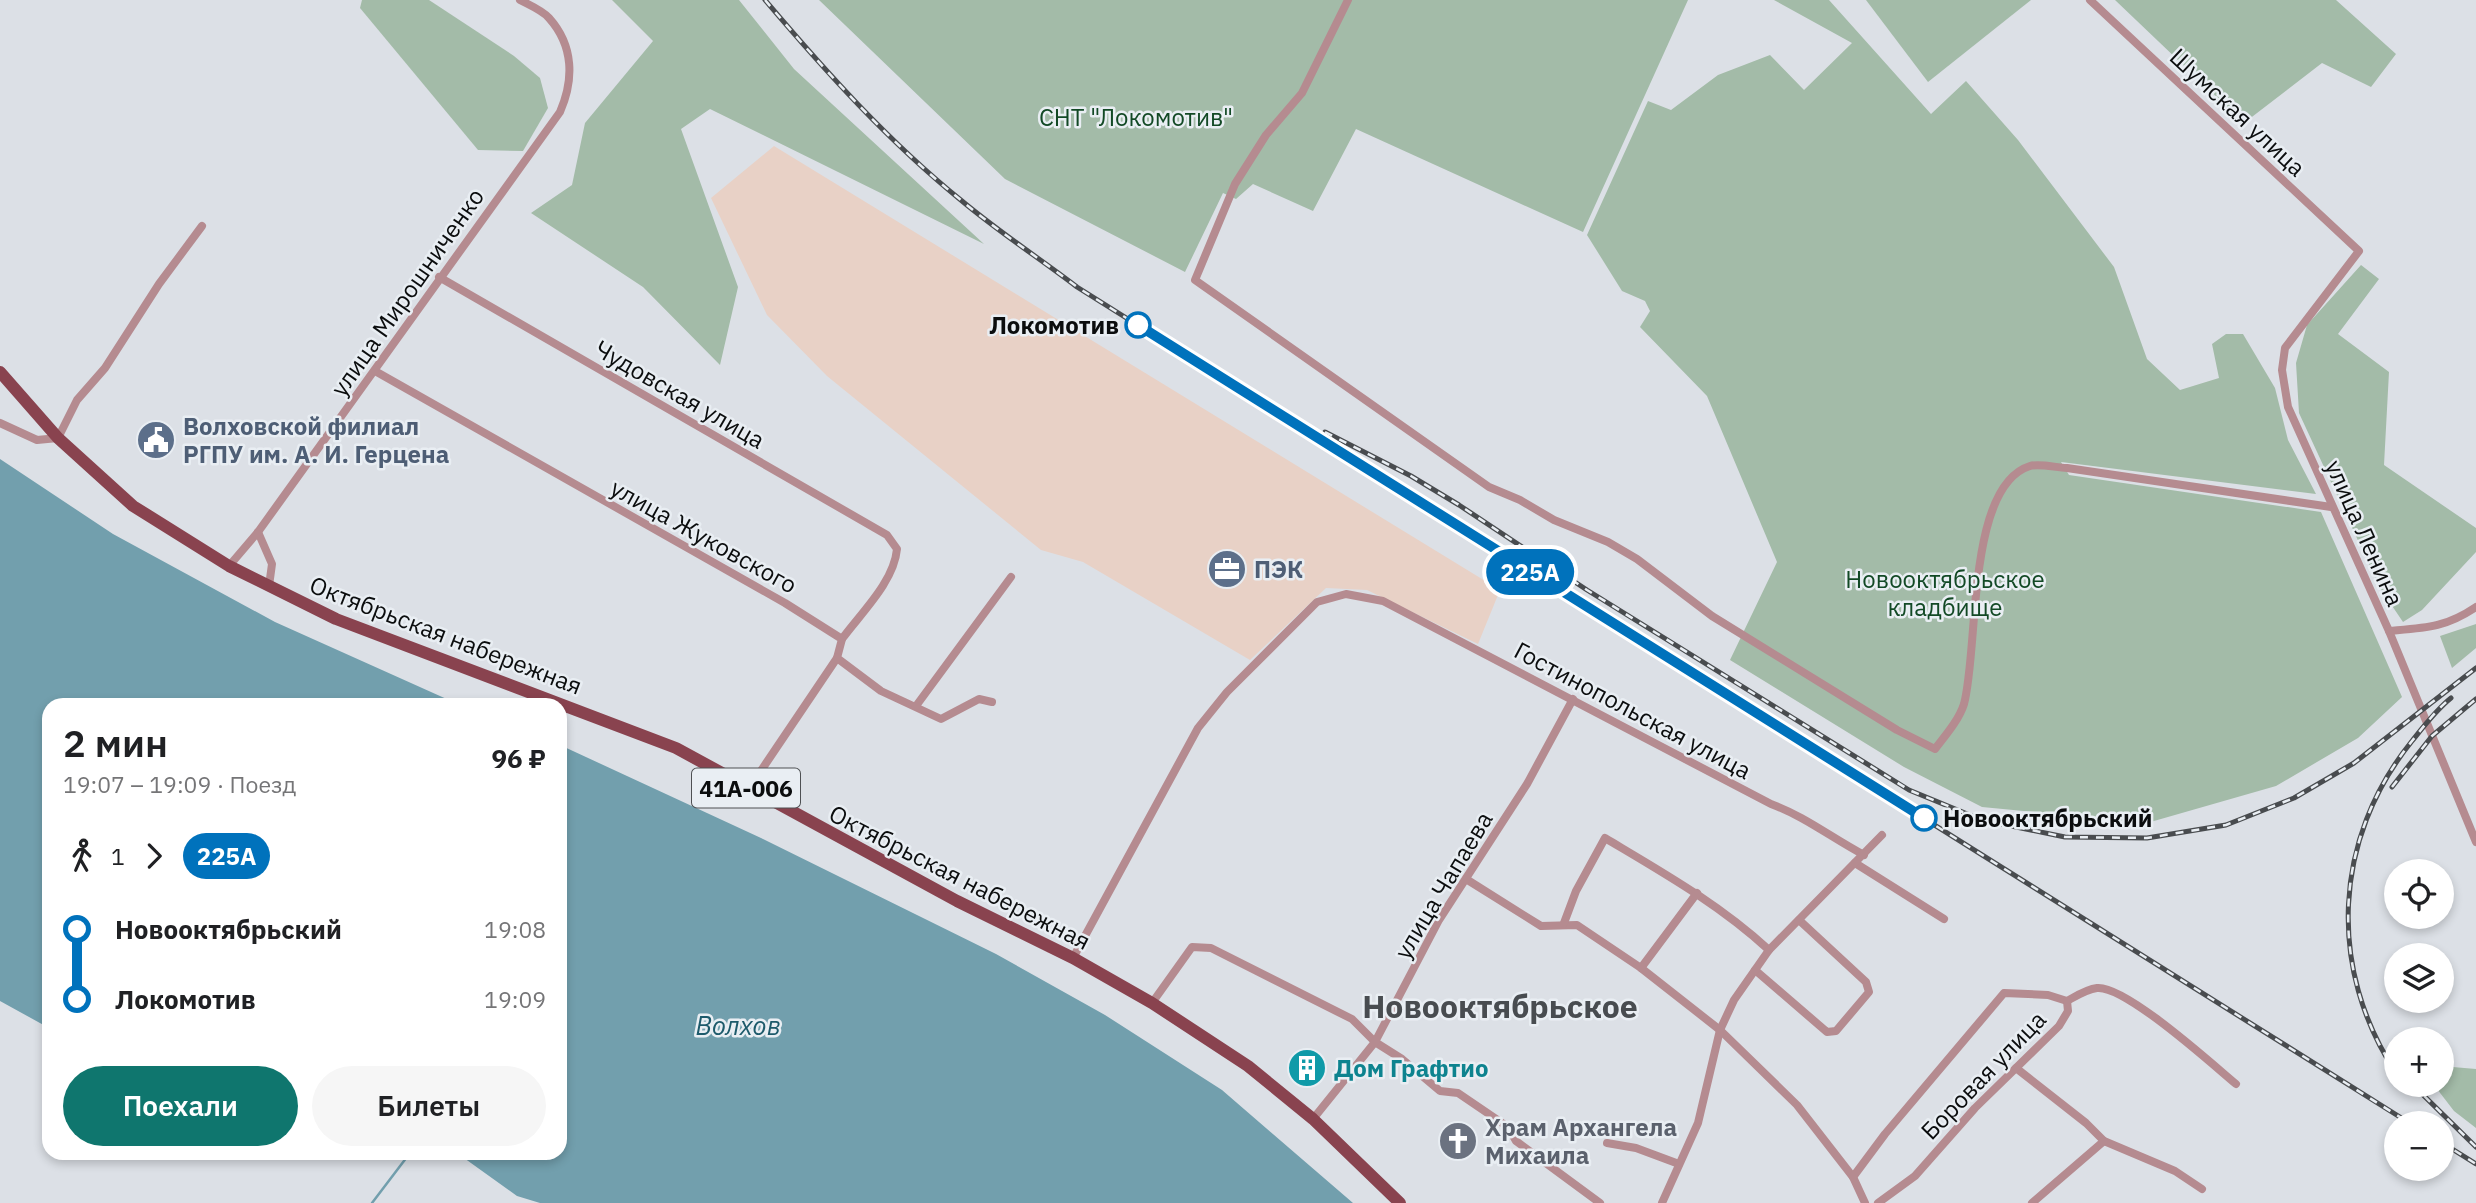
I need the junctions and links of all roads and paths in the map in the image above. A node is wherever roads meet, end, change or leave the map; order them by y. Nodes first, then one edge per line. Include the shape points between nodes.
1 (520, 0) edge
2 (1348, 0) edge
3 (2090, 0) edge
4 (202, 226) dead end
5 (2359, 251) joint
6 (439, 277) junction
7 (375, 371) junction
8 (0, 372) edge
9 (0, 423) edge
10 (58, 438) junction
11 (2331, 507) junction
12 (258, 532) junction
13 (229, 566) junction
14 (1011, 577) dead end
15 (269, 586) junction
16 (2476, 607) edge
17 (2389, 631) junction
18 (842, 639) junction
19 (836, 658) junction
20 (549, 698) edge
21 (1573, 699) junction
22 (992, 702) dead end
23 (567, 705) edge
24 (916, 706) junction
25 (748, 790) junction
26 (1882, 835) dead end
27 (2476, 842) edge
28 (1864, 855) junction
29 (1855, 863) junction
30 (1466, 879) junction
31 (1697, 893) junction
32 (1944, 919) dead end
33 (1799, 920) junction
34 (1564, 923) junction
35 (1769, 950) junction
36 (1073, 958) junction
37 (1641, 968) junction
38 (1755, 970) junction
39 (2067, 1001) junction
40 (1152, 1003) junction
41 (1720, 1030) junction
42 (1375, 1042) junction
43 (2016, 1068) junction
44 (2236, 1084) dead end
45 (1313, 1119) junction
46 (2104, 1141) junction
47 (1606, 1143) dead end
48 (1679, 1164) junction
49 (1853, 1177) junction
50 (2203, 1189) dead end
51 (1400, 1203) edge
52 (1600, 1203) edge
53 (1662, 1203) edge
54 (1865, 1203) edge
55 (1880, 1203) edge
56 (2032, 1203) edge

1 - 6 street, улица Мирошниченко via 549,17 571,65 571,88 560,112
2 - 11 street via 1302,93 1266,135 1235,184 1195,280 1489,487 1618,547 1712,616 1897,730 1935,749 1963,707 1991,508 2011,480 2030,466
3 - 5 street, Шумская улица
4 - 10 street via 106,368 77,401
5 - 11 street, улица Ленина via 2285,348 2282,370 2287,407
6 - 7 street, улица Мирошниченко
6 - 18 street, Чудовская улица via 887,535 897,549 896,560
7 - 12 street, улица Мирошниченко
7 - 18 street, улица Жуковского
8 - 10 main road, 41А-006
9 - 10 street via 37,440
10 - 13 main road, Октябрьская набережная / 41А-006 via 133,506
11 - 17 street, улица Ленина
12 - 13 street, улица Мирошниченко
12 - 15 street via 272,564
13 - 15 main road, Октябрьская набережная / 41А-006
14 - 24 street
15 - 20 main road, Октябрьская набережная / 41А-006 via 336,618
16 - 17 street via 2437,627
17 - 27 street, улица Ленина
18 - 19 street
19 - 24 street via 881,691
19 - 25 street
21 - 28 street, Гостинопольская улица via 1797,814
21 - 30 street, улица Чапаева via 1527,784
21 - 36 street, Гостинопольская улица via 1382,601 1346,594 1317,602 1198,727
22 - 24 street via 979,699 941,719
23 - 25 main road, Октябрьская набережная / 41А-006 via 676,748
25 - 36 main road, Октябрьская набережная / 41А-006
26 - 28 street
28 - 29 street
29 - 32 street
29 - 33 street
30 - 34 street via 1541,926
30 - 42 street, улица Чапаева via 1439,920
31 - 34 street via 1605,838
31 - 35 street via 1737,920
31 - 37 street
33 - 35 street
33 - 38 street via 1866,982 1869,992 1836,1031 1827,1032
34 - 37 street via 1577,925
35 - 38 street
36 - 40 main road, Октябрьская набережная / 41А-006
37 - 41 street
38 - 41 street
39 - 43 street, Боровая улица via 2068,1011 2059,1026
39 - 44 street via 2097,988 2110,989 2151,1014
39 - 49 street, Боровая улица via 2048,995 2004,993
40 - 42 street via 1192,947 1211,948 1352,1018
40 - 45 main road, Октябрьская набережная / 41А-006 via 1248,1066
41 - 48 street via 1698,1123
41 - 49 street via 1797,1105
42 - 45 street, улица Чапаева
42 - 52 street via 1440,1091 1458,1093 1508,1127 1516,1142
43 - 46 street
43 - 55 street, Боровая улица via 1915,1176
45 - 51 main road, Октябрьская набережная / 41А-006
46 - 50 street via 2175,1171
46 - 56 street
47 - 48 street
48 - 53 street
49 - 54 street

